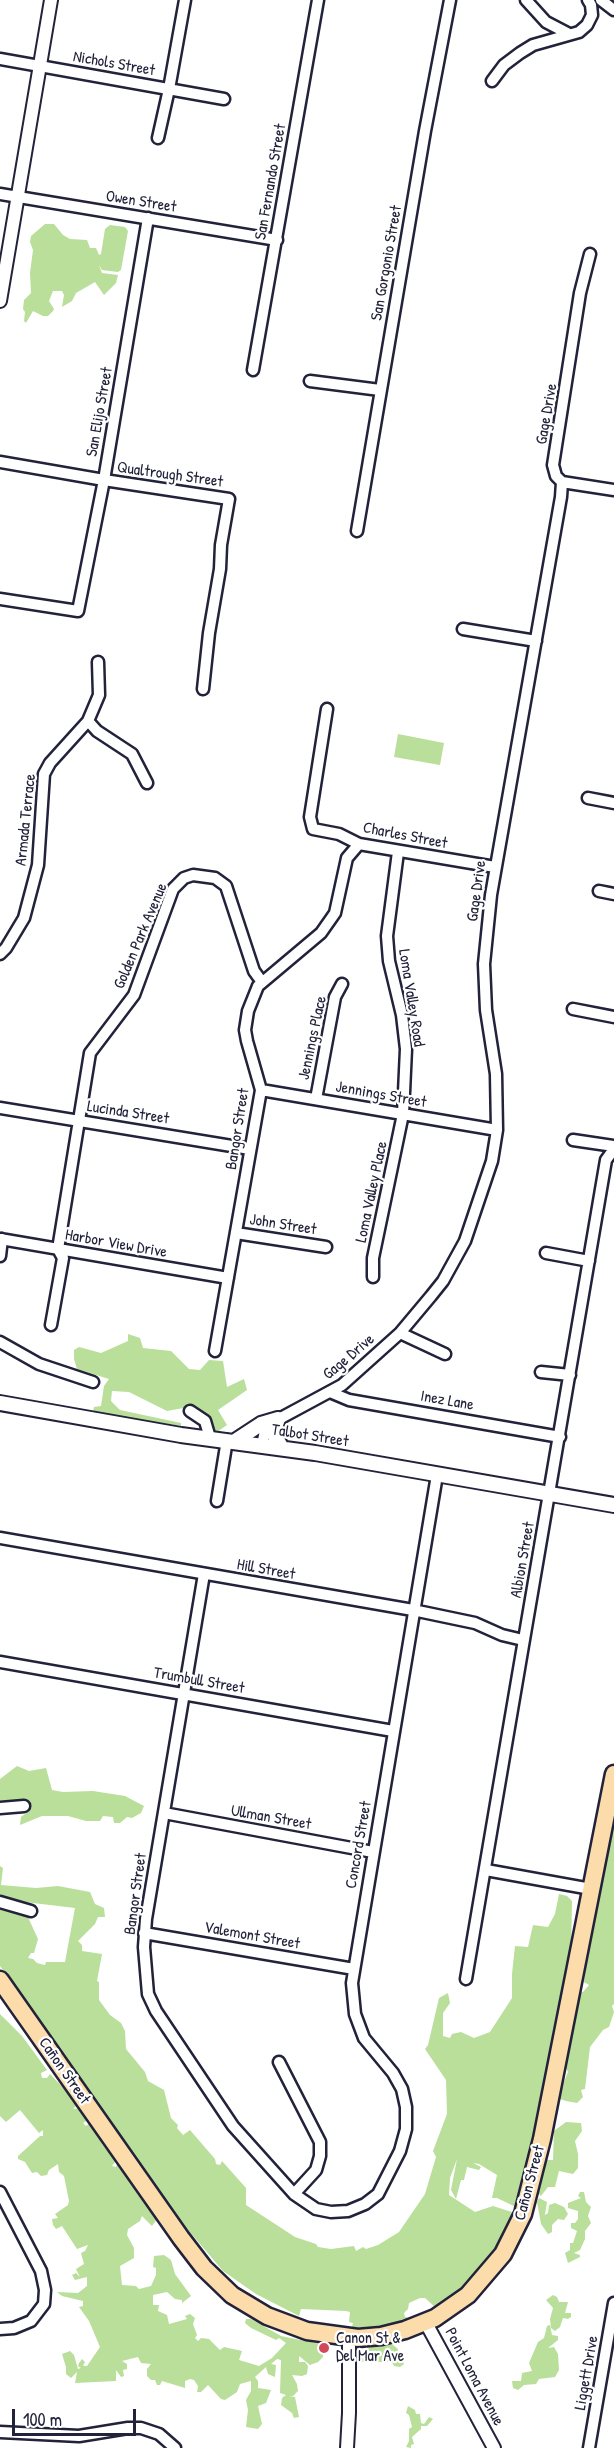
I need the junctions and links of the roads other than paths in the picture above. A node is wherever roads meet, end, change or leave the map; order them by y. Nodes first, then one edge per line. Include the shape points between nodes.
1 (51, 0) edge
2 (185, 0) edge
3 (318, 0) edge
4 (450, 0) edge
5 (526, 0) edge
6 (588, 0) edge
7 (601, 0) edge
8 (614, 10) edge
9 (569, 34) junction
10 (0, 59) edge
11 (39, 66) junction
12 (492, 81) dead end
13 (169, 89) junction
14 (224, 99) dead end
15 (158, 138) dead end
16 (0, 194) edge
17 (17, 197) junction
18 (148, 218) junction
19 (277, 240) junction
20 (590, 254) dead end
21 (0, 301) edge
22 (254, 370) dead end
23 (310, 381) dead end
24 (380, 390) junction
25 (0, 462) edge
26 (104, 480) junction
27 (562, 482) junction
28 (614, 490) edge
29 (357, 531) dead end
30 (0, 599) edge
31 (463, 629) dead end
32 (536, 641) junction
33 (98, 662) dead end
34 (203, 689) dead end
35 (327, 709) dead end
36 (88, 721) junction
37 (147, 783) dead end
38 (588, 798) dead end
39 (614, 803) edge
40 (359, 844) junction
41 (398, 852) junction
42 (495, 867) junction
43 (599, 891) dead end
44 (614, 894) edge
45 (0, 954) edge
46 (262, 982) junction
47 (342, 984) dead end
48 (573, 1010) dead end
49 (614, 1017) edge
50 (261, 1090) junction
51 (316, 1099) junction
52 (0, 1108) edge
53 (403, 1114) junction
54 (79, 1121) junction
55 (497, 1130) junction
56 (573, 1140) dead end
57 (614, 1148) edge
58 (250, 1149) junction
59 (236, 1233) junction
60 (1, 1239) edge
61 (326, 1247) dead end
62 (58, 1249) junction
63 (546, 1253) dead end
64 (0, 1256) edge
65 (589, 1261) junction
66 (373, 1277) dead end
67 (228, 1278) junction
68 (51, 1325) dead end
69 (400, 1333) junction
70 (0, 1342) edge
71 (215, 1351) dead end
72 (445, 1354) dead end
73 (541, 1372) dead end
74 (570, 1375) junction
75 (93, 1382) dead end
76 (330, 1392) junction
77 (0, 1403) edge
78 (190, 1411) dead end
79 (278, 1419) junction
80 (560, 1437) junction
81 (210, 1438) junction
82 (231, 1441) junction
83 (262, 1445) junction
84 (282, 1448) junction
85 (437, 1475) junction
86 (550, 1494) junction
87 (217, 1501) dead end
88 (614, 1505) edge
89 (0, 1538) edge
90 (204, 1574) junction
91 (413, 1610) junction
92 (523, 1640) junction
93 (0, 1662) edge
94 (184, 1694) junction
95 (393, 1731) junction
96 (614, 1774) edge
97 (24, 1806) dead end
98 (0, 1808) edge
99 (164, 1813) junction
100 (373, 1852) junction
101 (486, 1870) junction
102 (591, 1889) junction
103 (0, 1902) edge
104 (31, 1911) dead end
105 (144, 1933) junction
106 (354, 1969) junction
107 (466, 1979) dead end
108 (0, 1980) edge
109 (279, 2062) dead end
110 (0, 2192) edge
111 (294, 2194) junction
112 (373, 2199) joint
113 (614, 2303) edge
114 (426, 2323) junction
115 (0, 2329) edge
116 (349, 2337) junction
117 (0, 2432) edge
118 (175, 2448) edge
119 (347, 2448) edge
120 (494, 2448) edge
121 (589, 2448) edge

1 - 11 street
2 - 13 street
3 - 19 street, San Fernando Street
4 - 24 street, San Gorgonio Street
5 - 9 street via 546,22
6 - 9 street via 592,15 587,25
7 - 8 street
9 - 12 street via 533,45 504,65
10 - 11 street, Nichols Street
11 - 13 street, Nichols Street
11 - 17 street
13 - 14 street, Nichols Street
13 - 15 street
16 - 17 street, Owen Street
17 - 18 street, Owen Street
17 - 21 street
18 - 19 street, Owen Street
18 - 26 street, San Elijo Street
19 - 22 street, San Fernando Street
20 - 27 street, Gage Drive via 580,293 553,465
23 - 24 street
24 - 29 street, San Gorgonio Street
25 - 26 street, Qualtrough Street
26 - 30 street, San Elijo Street via 78,611
26 - 34 street, Qualtrough Street via 229,499
27 - 28 street
27 - 32 street, Gage Drive
31 - 32 street
32 - 42 street, Gage Drive
33 - 36 street, Armada Terrace via 99,695
35 - 40 street, Charles Street via 311,826
36 - 37 street via 132,754
36 - 45 street, Armada Terrace via 44,774 38,865 24,918
38 - 39 street
40 - 41 street, Charles Street
40 - 46 street, Bangor Street via 347,858 334,913 321,933
41 - 42 street, Charles Street
41 - 53 street, Loma Valley Road via 387,936 406,1049
42 - 55 street, Gage Drive via 484,964 486,1010 496,1074
43 - 44 street
46 - 50 street, Bangor Street via 248,1011 245,1030
46 - 54 street, Golden Park Avenue via 254,971 226,886 215,878 184,878 173,889 134,995 90,1053
47 - 51 street, Jennings Place via 335,997
48 - 49 street
50 - 51 street, Jennings Street
50 - 58 street, Bangor Street
51 - 53 street, Jennings Street
52 - 54 street, Lucinda Street
53 - 55 street, Jennings Street
53 - 66 street, Loma Valley Place via 373,1258
54 - 58 street, Lucinda Street
54 - 62 street, Golden Park Avenue
55 - 69 street, Gage Drive via 492,1161 465,1241 443,1281
56 - 57 street
57 - 65 street, Albion Street via 606,1160
58 - 59 street, Bangor Street
59 - 61 street, John Street
59 - 67 street, Bangor Street
60 - 62 street, Harbor View Drive
60 - 64 street
62 - 67 street, Harbor View Drive
62 - 68 street, Golden Park Avenue via 63,1258
63 - 65 street
65 - 74 street, Albion Street
67 - 71 street, Bangor Street
69 - 72 street
69 - 76 street, Gage Drive
70 - 75 street via 39,1364
73 - 74 street
74 - 80 street, Albion Street
76 - 79 street, Gage Drive
76 - 80 street, Inez Lane via 356,1402
77 - 81 main road, Talbot Street
78 - 81 street via 205,1421
79 - 82 main road
79 - 83 street, Gage Drive via 266,1426
79 - 84 main road via 273,1433
80 - 86 street, Albion Street
81 - 82 main road, Talbot Street
82 - 83 main road, Talbot Street
82 - 87 street
83 - 84 main road, Talbot Street
84 - 85 main road, Talbot Street
85 - 86 main road, Talbot Street
85 - 91 street, Concord Street
86 - 88 main road, Talbot Street
86 - 92 street, Albion Street
89 - 90 street, Hill Street
90 - 91 street, Hill Street
90 - 94 street, Bangor Street
91 - 92 street, Hill Street via 475,1623
91 - 95 street, Concord Street
92 - 101 street, Albion Street
93 - 94 street, Trumbull Street
94 - 95 street, Trumbull Street
94 - 99 street, Bangor Street
95 - 100 street, Concord Street
96 - 102 main road, Cañon Street
97 - 98 street
99 - 100 street, Ullman Street
99 - 105 street, Bangor Street
100 - 106 street, Concord Street
101 - 102 street
101 - 107 street, Albion Street
102 - 114 main road, Cañon Street via 542,2139 523,2214 508,2246 482,2280 461,2300
103 - 104 street
105 - 106 street, Valemont Street
105 - 111 street, Bangor Street via 147,1989 152,2004 233,2126
106 - 112 street, Concord Street via 352,1992 357,2021 367,2044 398,2081 406,2108 400,2151
108 - 116 main road, Cañon Street via 204,2268 232,2295 267,2316 307,2331
109 - 111 street via 320,2142 316,2170
110 - 115 street via 42,2275 45,2290 44,2304 36,2316 24,2325
111 - 112 street, Bangor Street via 308,2205 331,2212 348,2211
113 - 121 street, Liggett Drive
114 - 116 main road, Cañon Street via 388,2335
114 - 120 street, Point Loma Avenue
116 - 119 street
117 - 118 street via 79,2436 141,2428 159,2434

